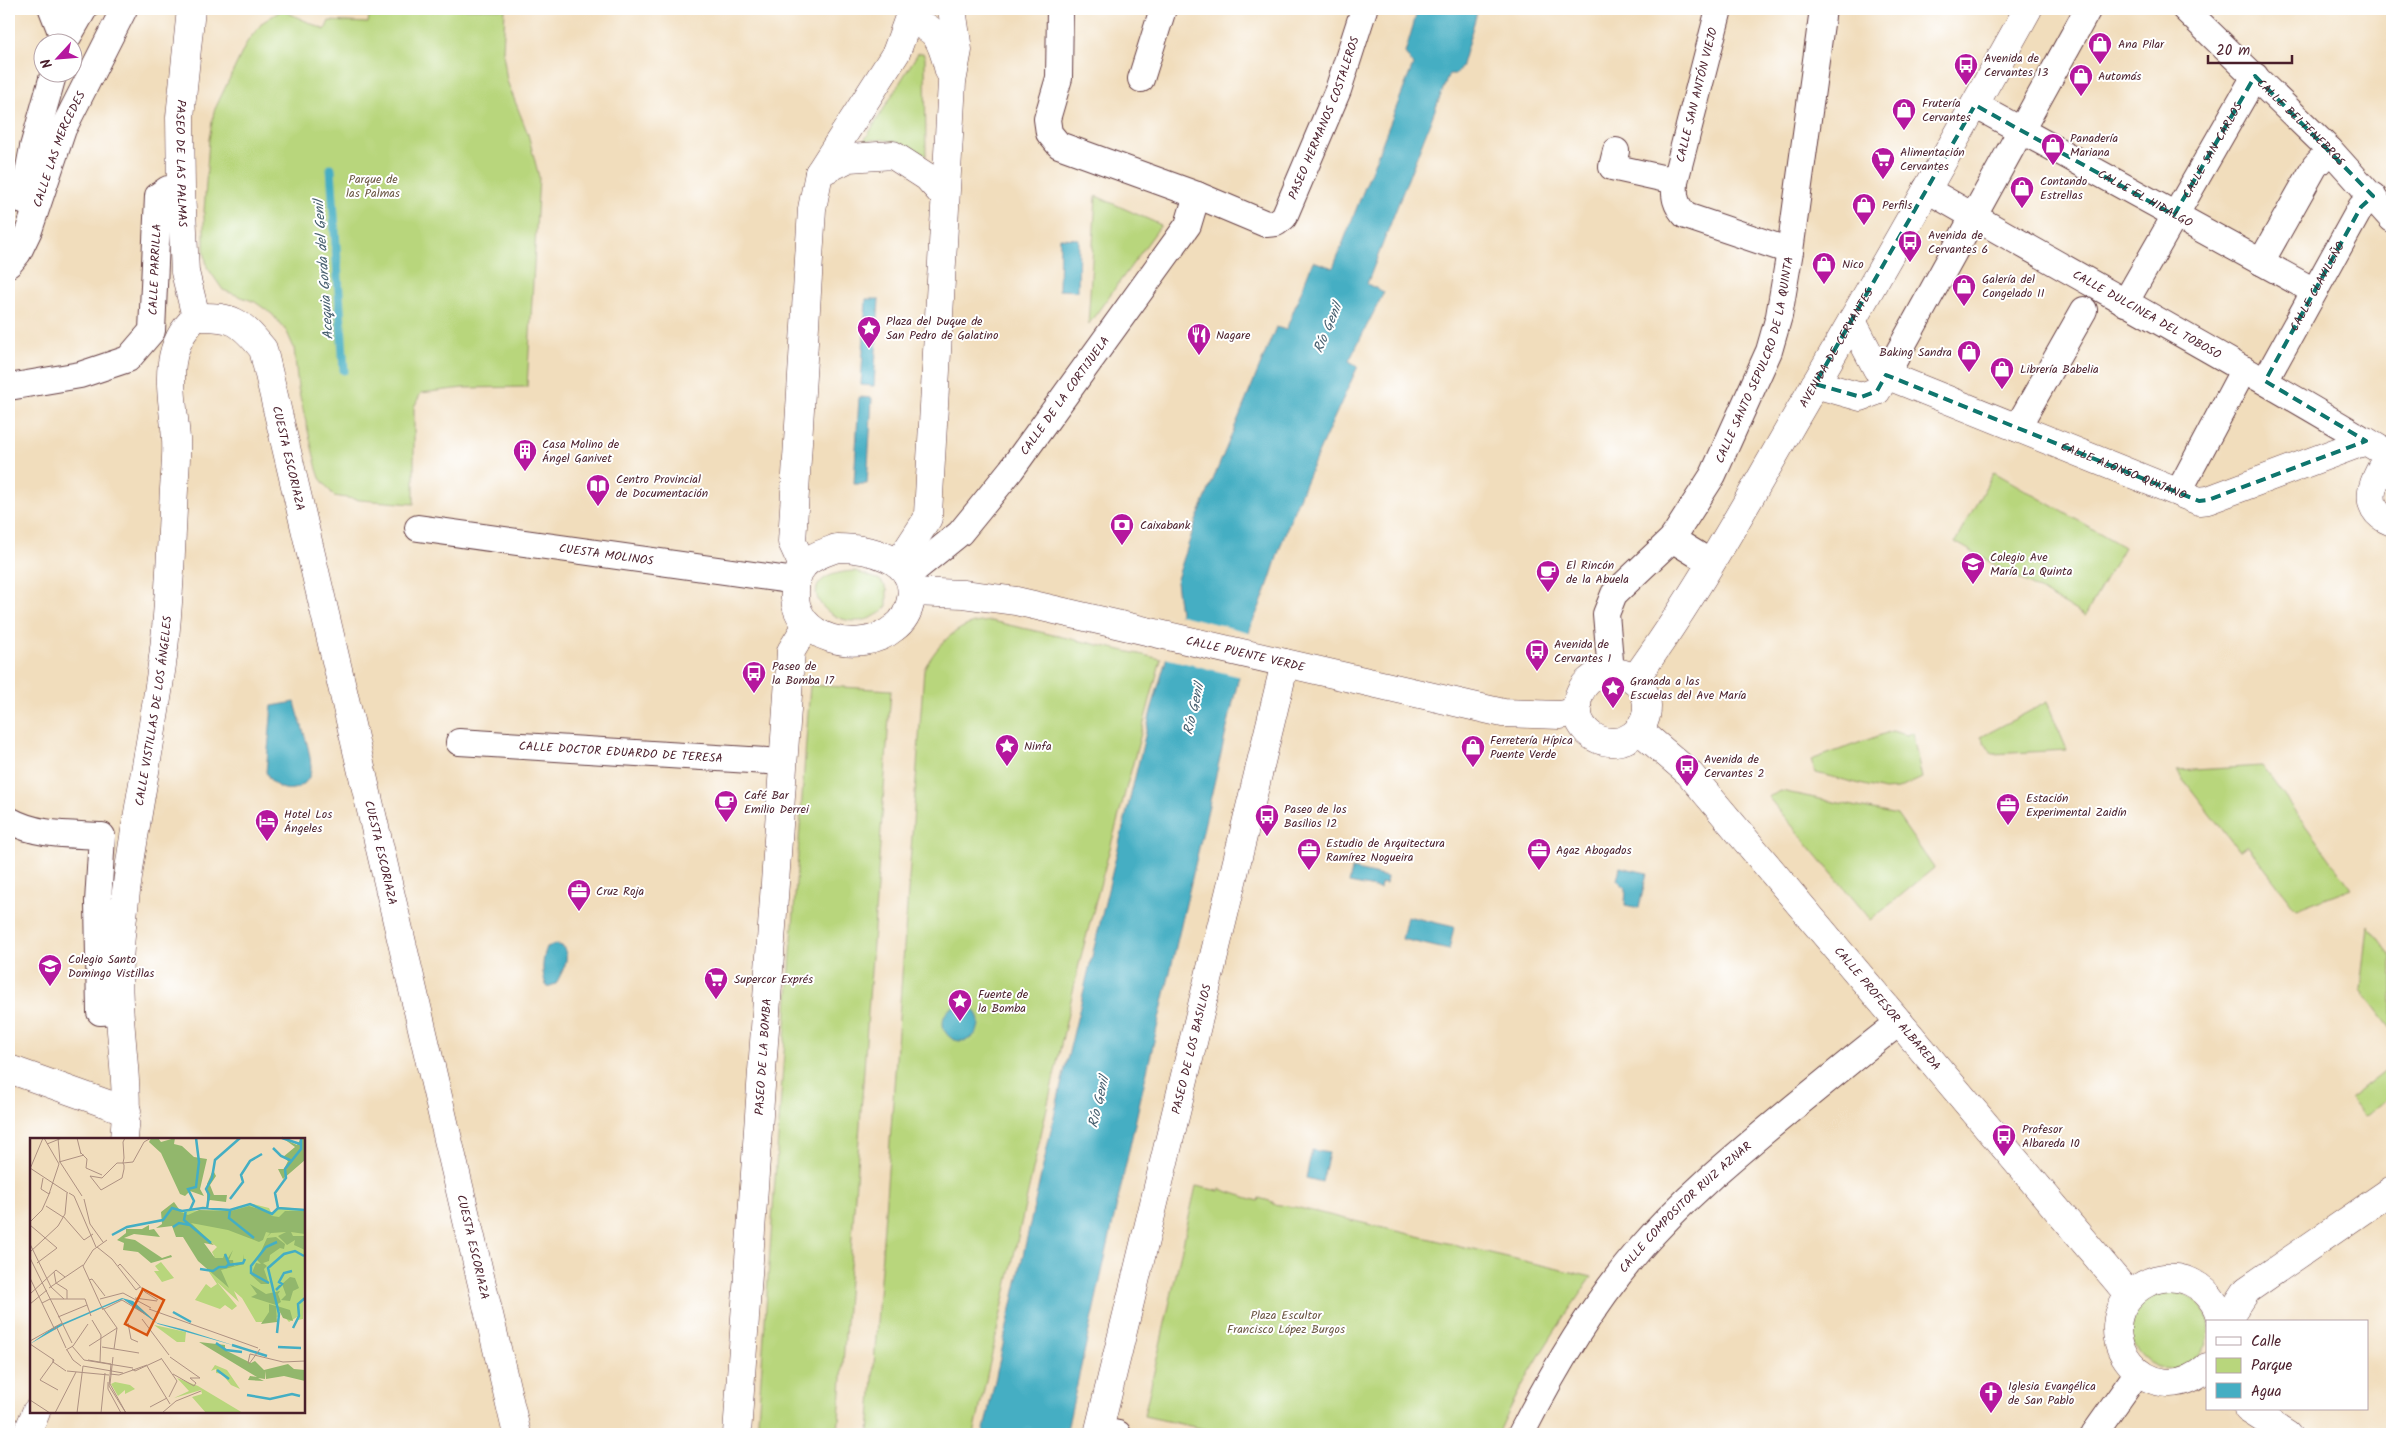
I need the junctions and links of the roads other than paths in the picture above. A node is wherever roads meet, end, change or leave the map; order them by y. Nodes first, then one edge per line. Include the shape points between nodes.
1 (52, 9) edge
2 (84, 9) edge
3 (124, 9) edge
4 (191, 9) edge
5 (952, 9) edge
6 (1060, 9) edge
7 (1163, 9) edge
8 (1364, 9) edge
9 (1719, 9) edge
10 (1823, 9) edge
11 (2028, 9) edge
12 (2088, 9) edge
13 (2185, 9) edge
14 (910, 15) edge
15 (61, 32) edge
16 (71, 32) edge
17 (2256, 76) junction
18 (1141, 79) dead end
19 (51, 82) edge
20 (952, 82) junction
21 (1975, 105) junction
22 (2020, 130) junction
23 (2330, 150) junction
24 (1616, 151) dead end
25 (820, 173) junction
26 (1675, 181) junction
27 (1926, 189) junction
28 (181, 190) junction
29 (1197, 195) junction
30 (2373, 196) junction
31 (945, 198) junction
32 (35, 208) junction
33 (2174, 215) junction
34 (1973, 216) junction
35 (2392, 219) edge
36 (1790, 251) junction
37 (2261, 262) junction
38 (9, 264) edge
39 (2314, 291) junction
40 (2125, 303) junction
41 (2084, 310) dead end
42 (196, 317) junction
43 (1852, 321) junction
44 (1886, 375) junction
45 (2255, 375) junction
46 (1816, 384) junction
47 (9, 387) edge
48 (2017, 428) junction
49 (2383, 448) edge
50 (2178, 493) junction
51 (2384, 516) edge
52 (418, 528) dead end
53 (1672, 539) junction
54 (1712, 563) junction
55 (799, 573) junction
56 (906, 578) junction
57 (807, 625) junction
58 (1285, 663) junction
59 (1623, 676) junction
60 (1578, 711) junction
61 (1639, 730) junction
62 (459, 742) dead end
63 (783, 762) junction
64 (9, 820) edge
65 (118, 1011) junction
66 (1900, 1022) junction
67 (9, 1069) edge
68 (127, 1111) junction
69 (124, 1138) edge
70 (2392, 1190) edge
71 (2204, 1290) junction
72 (2247, 1290) junction
73 (2129, 1295) junction
74 (2221, 1320) edge
75 (2227, 1320) edge
76 (2206, 1368) edge
77 (2138, 1372) junction
78 (2196, 1385) edge
79 (2250, 1410) edge
80 (36, 1413) edge
81 (1105, 1433) edge
82 (27, 1434) edge
83 (517, 1434) edge
84 (737, 1434) edge
85 (1520, 1434) edge
86 (2094, 1434) edge
87 (2287, 1434) edge

1 - 15 street
2 - 16 street
3 - 32 street, CALLE LAS MERCEDES via 63,129
4 - 28 main road, PASEO DE LAS PALMAS via 180,117
5 - 20 main road via 958,50
6 - 29 street via 1059,78 1047,119 1049,133 1059,145
7 - 18 street
8 - 29 street, PASEO HERMANOS COSTALEROS via 1338,90 1284,217 1276,223 1266,224
9 - 26 street, CALLE SAN ANTÓN VIEJO
10 - 36 street, CALLE SANTO SEPULCRO DE LA QUINTA
11 - 21 main road, AVENIDA DE CERVANTES
12 - 22 street
13 - 17 street, CALLE BELTENEBROS
14 - 20 main road via 941,41
14 - 25 main road via 896,53
17 - 23 street, CALLE BELTENEBROS
17 - 33 street, CALLE SAN CARLOS
19 - 32 street via 22,200
20 - 31 main road
21 - 22 street, CALLE EL HIDALGO
21 - 27 main road, AVENIDA DE CERVANTES
22 - 33 street, CALLE EL HIDALGO
22 - 34 street
23 - 30 street, CALLE BELTENEBROS
23 - 37 street via 2310,173
24 - 26 street via 1612,167
25 - 31 main road via 849,158 893,155 927,176
25 - 55 main road via 812,209 793,495 792,542
26 - 36 street, CALLE SAN ANTÓN VIEJO via 1677,207 1686,216
27 - 34 street, CALLE DULCINEA DEL TOBOSO
27 - 43 main road, AVENIDA DE CERVANTES
28 - 42 main road, PASEO DE LAS PALMAS via 185,272
28 - 47 street, CALLE PARRILLA via 168,189 158,196 152,331 128,359 80,374
29 - 56 street, CALLE DE LA CORTIJUELA via 1188,225 1011,470 960,533
30 - 35 street, CALLE BELTENEBROS
30 - 39 street, CALLE CLAVILEÑO via 2361,207
31 - 56 main road via 928,518
32 - 38 street, CALLE LAS MERCEDES via 29,230
33 - 37 street, CALLE EL HIDALGO
33 - 40 street, CALLE SAN CARLOS
34 - 40 street, CALLE DULCINEA DEL TOBOSO
34 - 44 street
36 - 53 street, CALLE SANTO SEPULCRO DE LA QUINTA via 1769,351 1713,475
37 - 39 street, CALLE EL HIDALGO
39 - 45 street, CALLE CLAVILEÑO
40 - 45 street, CALLE DULCINEA DEL TOBOSO
41 - 48 street
42 - 65 main road, CALLE VISTILLAS DE LOS ÁNGELES via 184,328 174,347 170,372 176,458 164,646 128,876 119,960
42 - 83 main road, CUESTA ESCORIAZA via 220,316 244,326 263,349
43 - 44 main road, CALLE ALONSO QUIJANO via 1877,369
43 - 46 main road, AVENIDA DE CERVANTES
44 - 46 main road via 1877,391 1861,397
44 - 48 main road, CALLE ALONSO QUIJANO
45 - 49 street, CALLE DULCINEA DEL TOBOSO
45 - 50 street, CALLE CLAVILEÑO
46 - 54 main road, AVENIDA DE CERVANTES
48 - 50 main road, CALLE ALONSO QUIJANO
49 - 50 main road, CALLE ALONSO QUIJANO via 2208,500 2199,501
49 - 51 main road via 2371,495
52 - 55 street, CUESTA MOLINOS
53 - 54 street
53 - 59 street, CALLE SANTO SEPULCRO DE LA QUINTA via 1614,594 1606,614
54 - 59 main road, AVENIDA DE CERVANTES via 1679,617
55 - 56 main road via 819,555 838,548 859,548 873,552
55 - 57 main road via 794,601
56 - 57 main road via 909,611 895,628 879,638 863,642 839,641 823,637
56 - 58 main road, CALLE PUENTE VERDE via 963,594 1016,601
57 - 63 main road, PASEO DE LA BOMBA via 791,651
58 - 60 main road, CALLE PUENTE VERDE via 1503,713 1560,715
58 - 81 main road, PASEO DE LOS BASILIOS
59 - 60 main road via 1592,678 1585,684
59 - 61 main road via 1640,686 1647,704 1647,713
60 - 61 main road via 1588,732 1606,742 1624,740
61 - 66 main road, CALLE PROFESOR ALBAREDA via 1689,774
62 - 63 street, CALLE DOCTOR EDUARDO DE TERESA
63 - 84 main road, PASEO DE LA BOMBA
64 - 65 street via 43,832 102,836 98,902 100,1012
65 - 68 main road, CALLE VISTILLAS DE LOS ÁNGELES
66 - 73 main road, CALLE PROFESOR ALBAREDA
66 - 85 street, CALLE COMPOSITOR RUIZ AZNAR via 1728,1162 1672,1214 1602,1299 1543,1391
67 - 68 main road
68 - 69 main road, CALLE VISTILLAS DE LOS ÁNGELES
70 - 72 main road
71 - 72 main road
71 - 73 main road via 2178,1278 2161,1278 2146,1283
71 - 74 main road via 2218,1308
72 - 75 main road
73 - 77 main road via 2118,1319 2117,1334 2121,1351
76 - 78 main road
77 - 78 main road via 2151,1380
77 - 86 street
79 - 87 main road
80 - 82 main road

